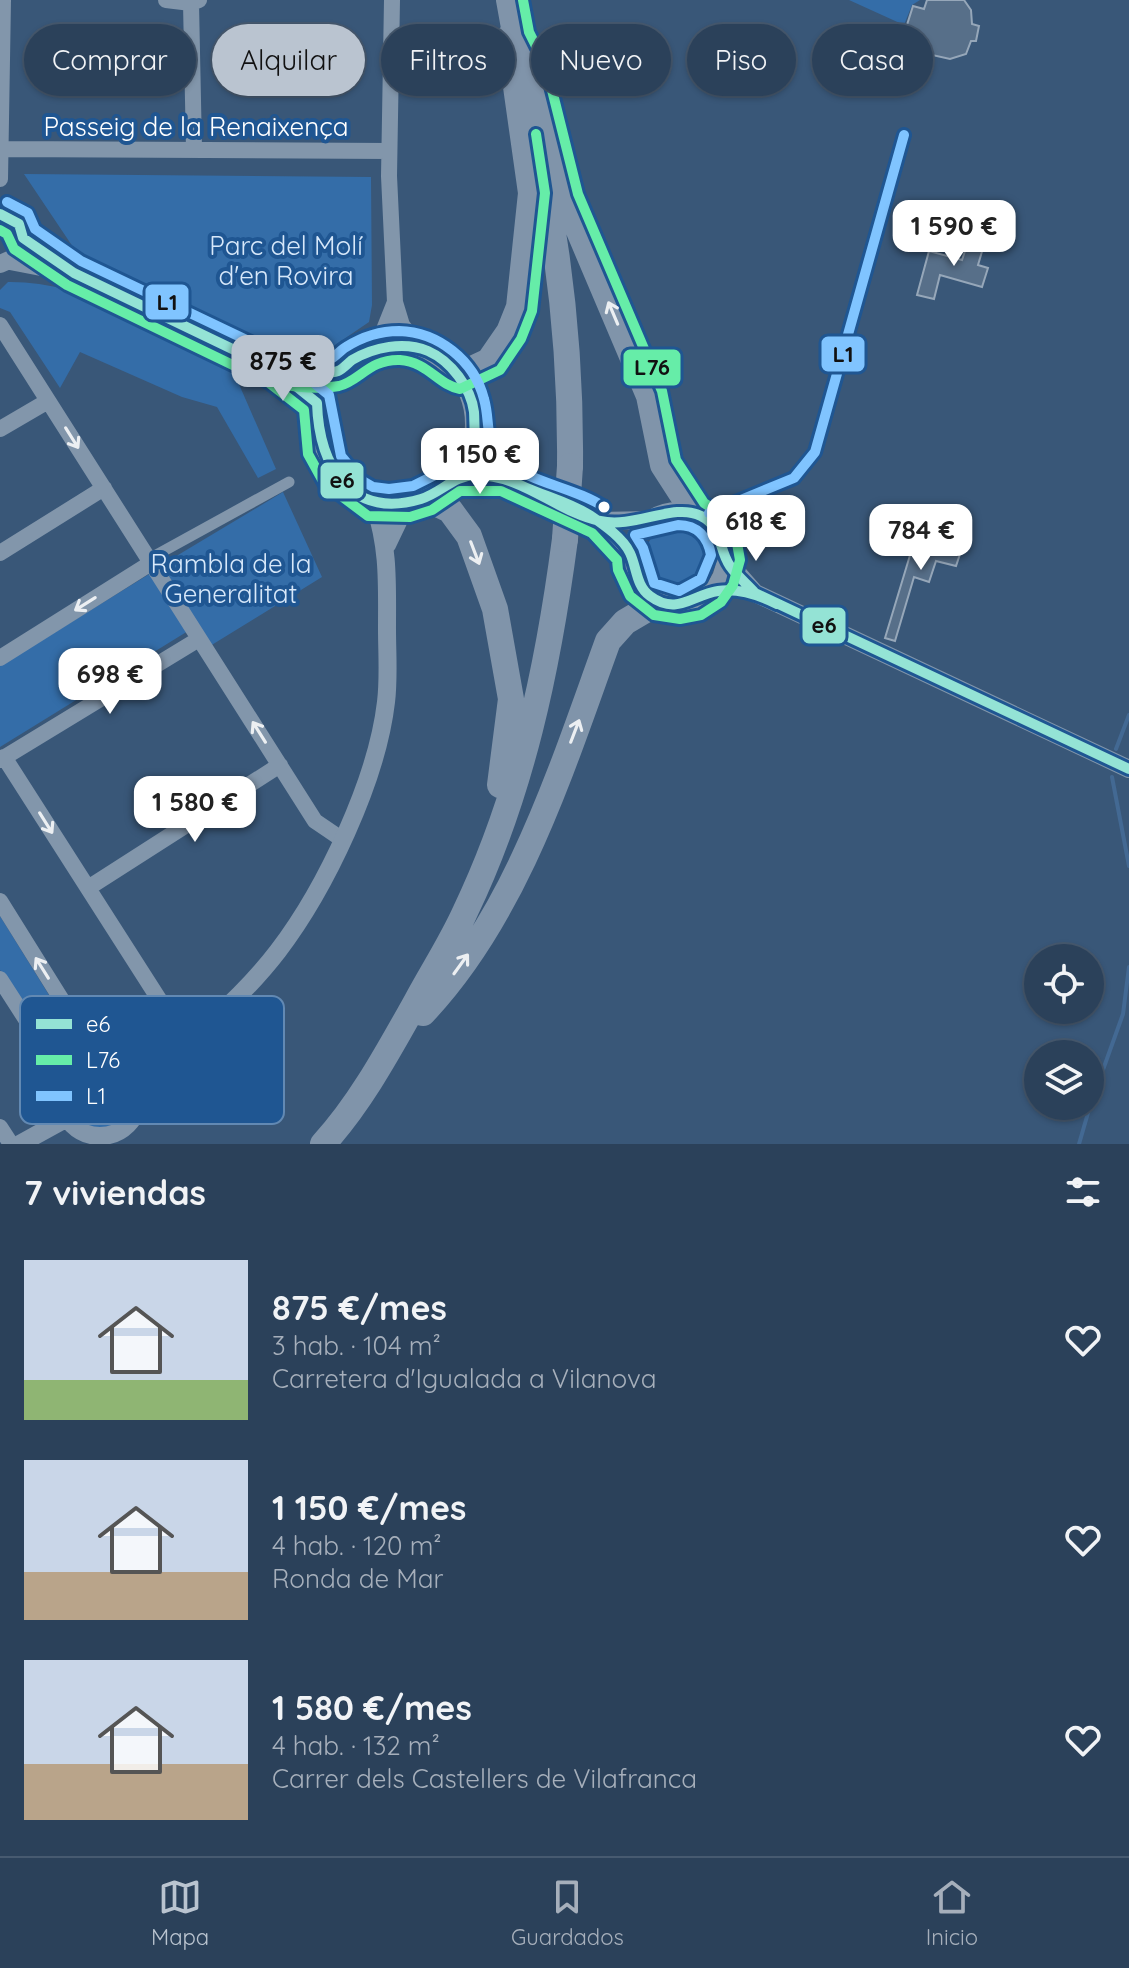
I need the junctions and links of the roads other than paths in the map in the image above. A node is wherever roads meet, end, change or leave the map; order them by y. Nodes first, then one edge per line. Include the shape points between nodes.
1 (3, 0) edge
2 (166, 0) edge
3 (392, 0) edge
4 (195, 2) edge
5 (510, 3) edge
6 (516, 36) junction
7 (2, 149) edge
8 (194, 149) junction
9 (389, 151) junction
10 (0, 179) edge
11 (0, 214) edge
12 (23, 238) junction
13 (5, 262) edge
14 (74, 273) junction
15 (395, 302) junction
16 (0, 325) edge
17 (377, 347) junction
18 (418, 347) junction
19 (276, 370) junction
20 (336, 372) junction
21 (459, 375) junction
22 (48, 401) junction
23 (317, 403) junction
24 (0, 429) edge
25 (473, 441) junction
26 (456, 477) junction
27 (504, 477) junction
28 (289, 482) dead end
29 (104, 488) junction
30 (416, 500) junction
31 (374, 503) junction
32 (694, 513) junction
33 (650, 520) junction
34 (600, 521) junction
35 (387, 545) junction
36 (0, 553) edge
37 (631, 554) junction
38 (726, 560) junction
39 (150, 561) junction
40 (711, 592) junction
41 (755, 593) junction
42 (659, 602) junction
43 (199, 639) junction
44 (0, 658) edge
45 (2, 758) edge
46 (280, 765) junction
47 (1129, 769) edge
48 (343, 840) junction
49 (88, 888) junction
50 (0, 901) edge
51 (0, 979) edge
52 (59, 996) edge
53 (157, 996) edge
54 (233, 996) edge
55 (20, 1010) edge
56 (393, 1044) junction
57 (56, 1124) edge
58 (74, 1124) edge
59 (126, 1124) edge
60 (0, 1127) edge
61 (11, 1144) edge
62 (20, 1144) edge
63 (323, 1144) edge

1 - 7 street
2 - 4 street
3 - 9 street
4 - 8 street
5 - 6 highway
5 - 21 highway via 509,40 531,193 521,291 509,332 495,353 481,367
32 -> 6 highway via 663,465 649,396 565,198 532,69
6 - 56 highway, bridge via 563,298 571,397 565,539 552,636 513,792 465,912
7 - 8 street, Passeig de la Renaixença
7 - 10 street
8 - 9 street, Passeig de la Renaixença
9 - 15 street
11 - 12 street via 19,224
12 - 13 street via 20,251
12 - 14 street
13 - 14 street
14 - 19 street
15 - 17 street
15 - 18 street via 402,325
16 - 22 street
17 - 18 street
17 - 20 street via 354,356
18 - 21 street
19 - 20 street
19 - 23 street
20 - 23 street
21 - 25 street via 472,400
22 - 24 street
22 -> 29 street
23 - 31 street via 321,450 336,476
25 - 26 street
25 - 27 street
26 - 27 street
26 - 30 street
27 - 34 street
28 - 39 street
29 - 36 street
29 - 39 street
30 - 31 street
30 - 35 street
30 -> 56 highway via 450,510 469,536 495,609 511,699 501,781 475,869 410,997
31 - 35 street
32 - 33 street via 670,511
32 - 38 street via 722,537
33 - 34 street
33 - 37 street via 639,531
34 - 37 street
35 - 48 street via 386,702 374,755
37 - 42 street via 636,581
38 - 40 street
38 - 41 street
39 - 43 street
39 -> 44 street
40 - 41 street
40 - 42 street via 689,604
41 - 47 street
56 -> 42 highway via 472,949 530,846 608,641 625,622
43 - 45 street
46 -> 43 street
45 -> 49 street
46 - 48 street via 315,821
46 - 49 street
48 - 54 street via 278,950
49 - 53 street
52 -> 50 street
51 - 55 street
56 - 63 highway
57 - 62 street
58 - 59 street via 98,1136
60 - 61 street

